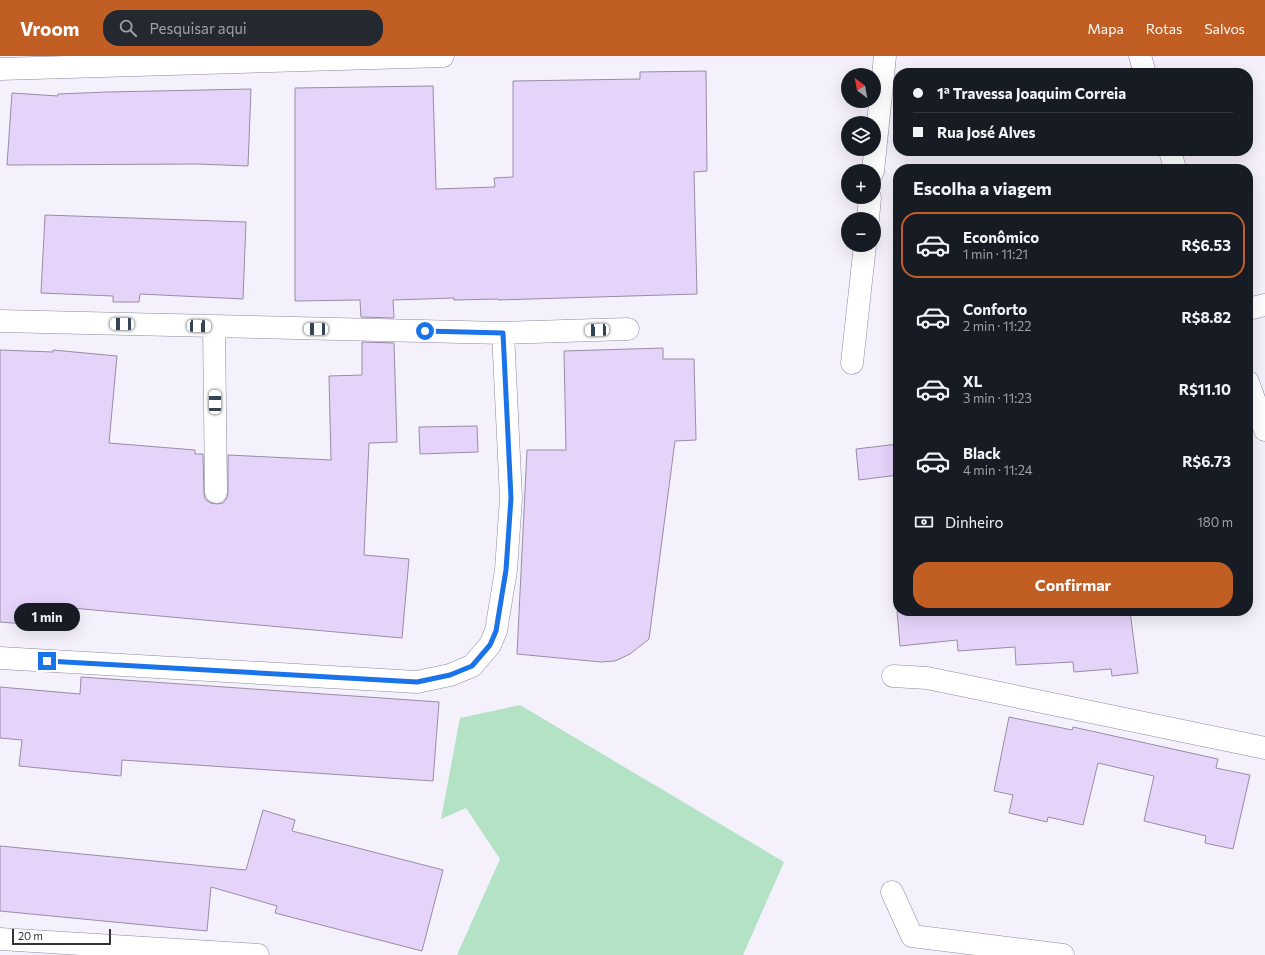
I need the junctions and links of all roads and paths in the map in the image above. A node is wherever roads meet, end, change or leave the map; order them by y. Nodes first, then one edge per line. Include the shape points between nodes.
1 (443, 56) edge
2 (885, 56) edge
3 (1140, 56) edge
4 (1144, 68) edge
5 (0, 69) edge
6 (874, 164) edge
7 (864, 252) edge
8 (1265, 305) edge
9 (1253, 308) edge
10 (0, 321) edge
11 (214, 327) junction
12 (628, 329) dead end
13 (503, 333) junction
14 (852, 363) dead end
15 (1253, 396) edge
16 (1265, 430) edge
17 (216, 492) dead end
18 (0, 658) edge
19 (893, 676) dead end
20 (1265, 748) edge
21 (892, 892) dead end
22 (0, 939) edge
23 (258, 955) edge
24 (1063, 955) edge

1 - 5 street
2 - 6 street
3 - 4 street
7 - 14 street
8 - 9 street
10 - 11 street
11 - 13 street
11 - 17 street
12 - 13 street
13 - 18 street via 511,498 506,570 496,631 490,645 472,666 450,675 417,682
15 - 16 street
19 - 20 street via 927,678
21 - 24 street via 912,936
22 - 23 street

